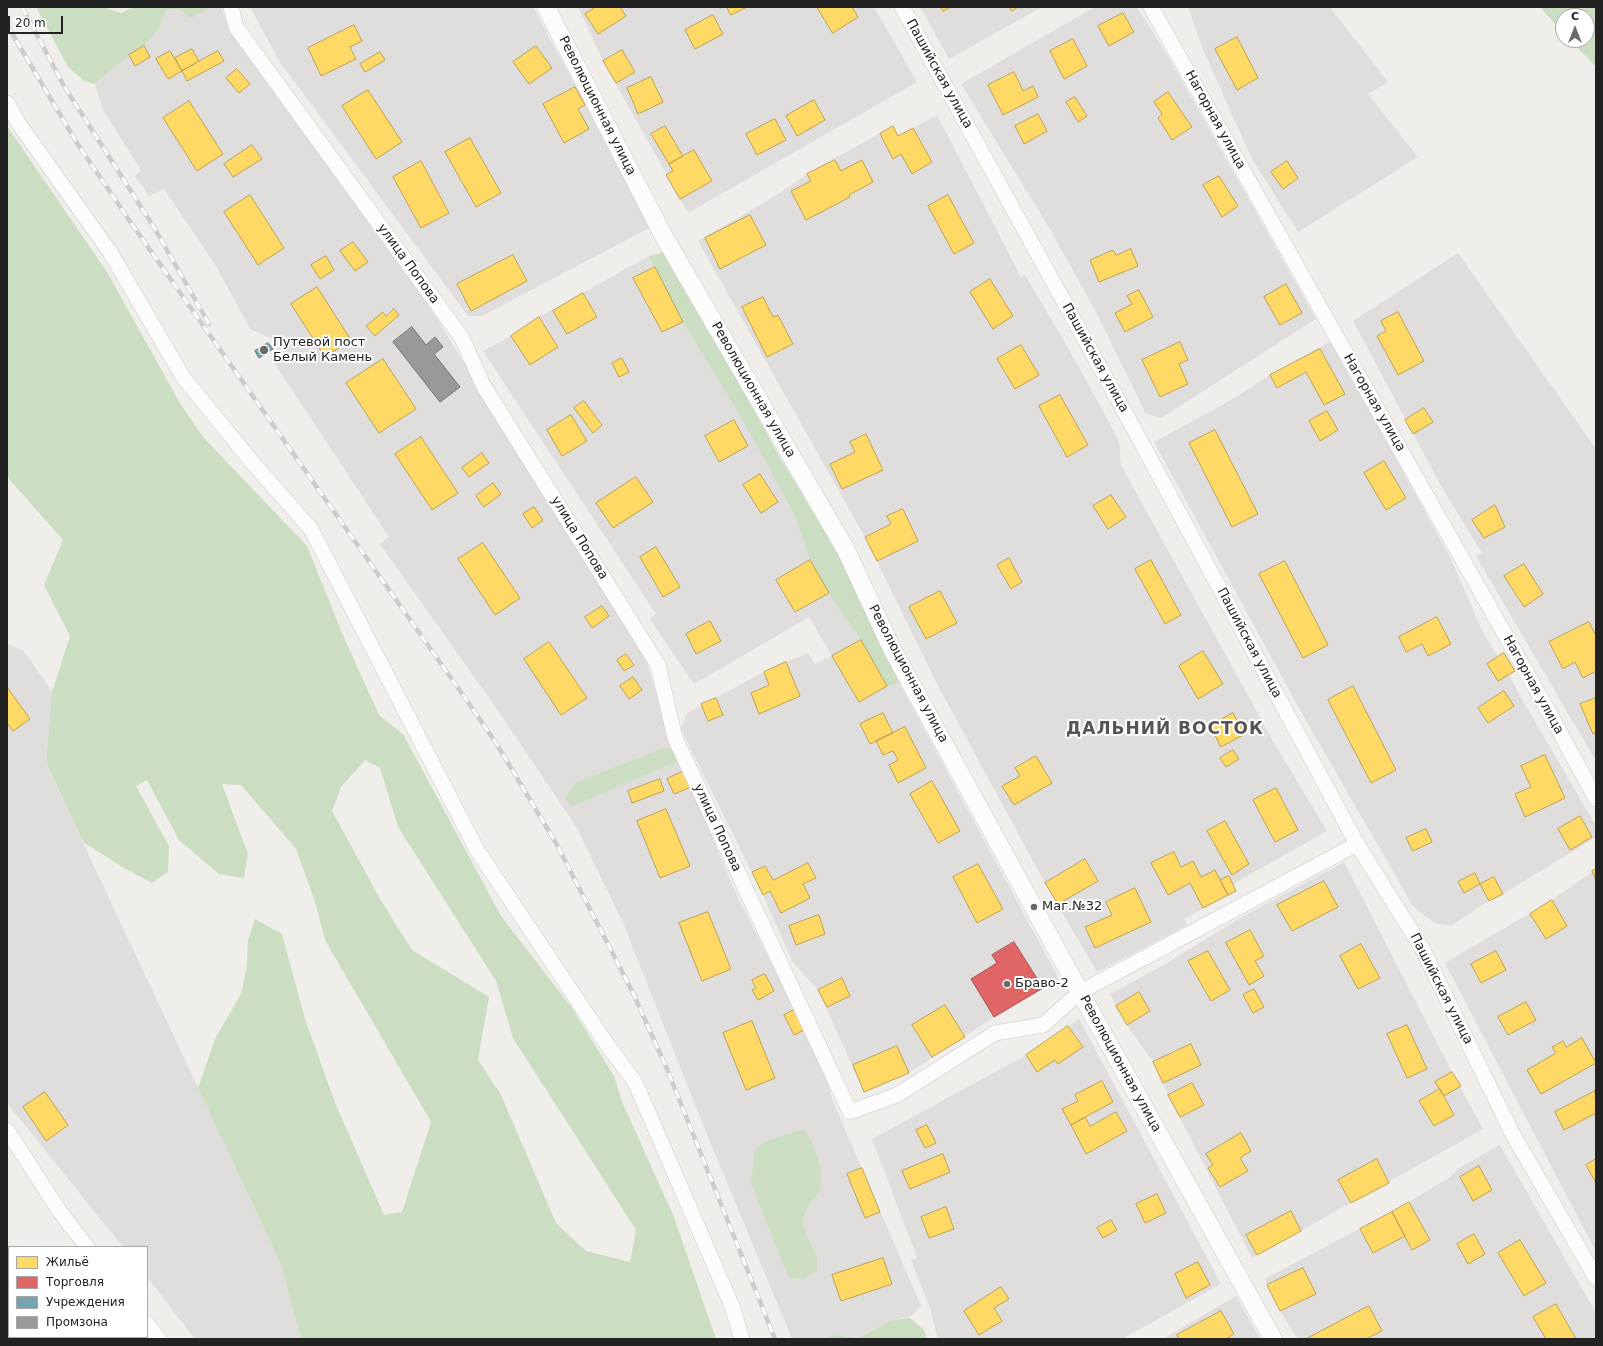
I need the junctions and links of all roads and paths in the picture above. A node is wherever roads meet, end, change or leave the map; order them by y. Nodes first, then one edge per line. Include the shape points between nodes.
1 (231, 7) edge
2 (546, 7) edge
3 (902, 7) edge
4 (1151, 7) edge
5 (7, 103) edge
6 (1596, 798) edge
7 (1357, 844) junction
8 (1080, 992) junction
9 (7, 1130) edge
10 (86, 1246) edge
11 (1596, 1278) edge
12 (148, 1325) edge
13 (159, 1339) edge
14 (742, 1339) edge
15 (1273, 1339) edge

1 - 8 street, улица Попова via 236,27 462,338 483,384 658,665 675,738 850,1112 897,1095 995,1033 1043,1025
2 - 8 street, Революционная улица via 663,235 846,550 894,651
3 - 7 street, Пашийская улица via 1140,440
4 - 6 street, Нагорная улица
5 - 14 street via 19,124 110,252 183,376 252,462 311,529 477,850 608,1046 635,1082 732,1306
7 - 8 street
7 - 11 street, Пашийская улица via 1423,950 1512,1133
8 - 15 street, Революционная улица
9 - 10 street via 60,1212
12 - 13 street

